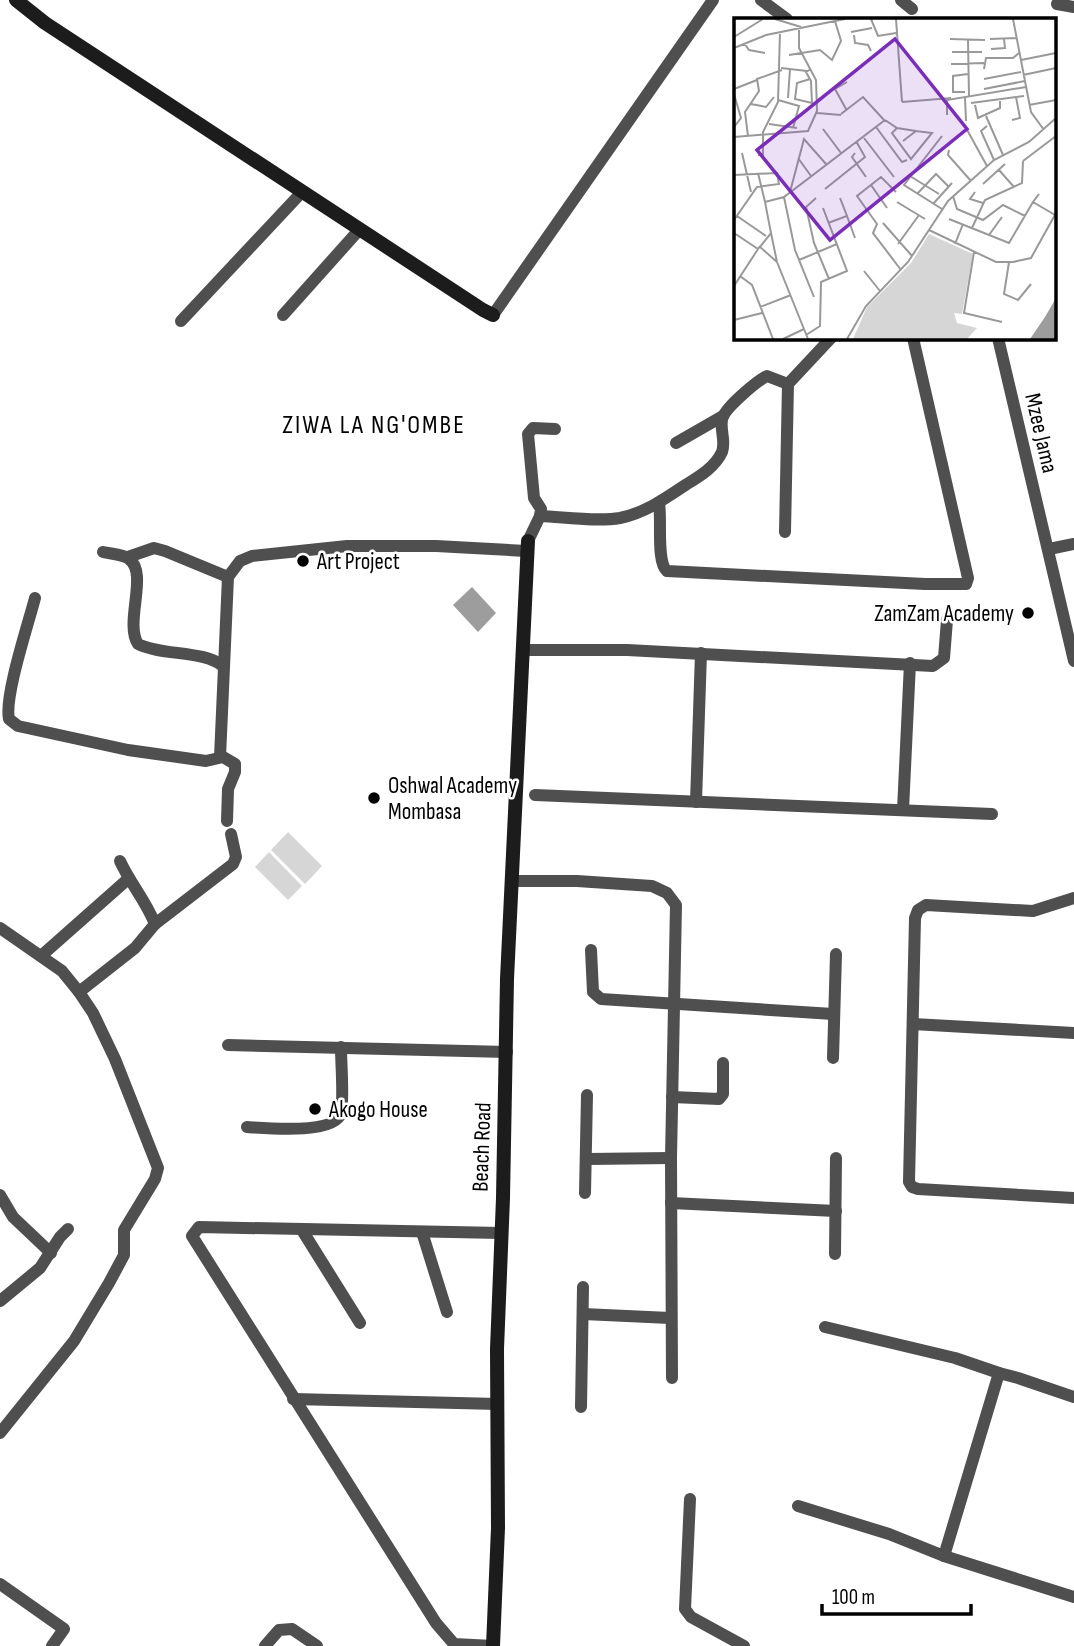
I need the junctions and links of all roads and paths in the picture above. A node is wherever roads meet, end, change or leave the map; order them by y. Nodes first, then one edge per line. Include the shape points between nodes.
1 (16, 0) edge
2 (713, 0) edge
3 (761, 0) edge
4 (901, 0) edge
5 (1057, 4) dead end
6 (1074, 7) edge
7 (912, 9) dead end
8 (786, 18) edge
9 (302, 192) junction
10 (359, 230) junction
11 (282, 315) dead end
12 (493, 315) joint
13 (181, 321) dead end
14 (829, 340) edge
15 (913, 340) edge
16 (998, 340) edge
17 (788, 384) junction
18 (723, 416) junction
19 (555, 429) dead end
20 (676, 443) dead end
21 (659, 503) junction
22 (540, 516) junction
23 (785, 532) dead end
24 (1074, 544) edge
25 (527, 546) junction
26 (1049, 549) junction
27 (103, 552) dead end
28 (128, 557) junction
29 (228, 577) junction
30 (35, 598) dead end
31 (947, 620) dead end
32 (522, 650) junction
33 (701, 653) junction
34 (1074, 662) edge
35 (910, 663) junction
36 (223, 666) junction
37 (220, 757) junction
38 (535, 795) dead end
39 (696, 802) junction
40 (904, 810) junction
41 (992, 814) dead end
42 (227, 821) dead end
43 (232, 834) dead end
44 (120, 861) dead end
45 (128, 879) junction
46 (511, 881) junction
47 (1074, 898) edge
48 (155, 924) junction
49 (0, 928) edge
50 (591, 950) dead end
51 (835, 954) dead end
52 (41, 956) junction
53 (79, 992) junction
54 (674, 1003) junction
55 (834, 1014) junction
56 (913, 1024) junction
57 (1074, 1033) edge
58 (228, 1045) dead end
59 (341, 1047) junction
60 (507, 1052) junction
61 (833, 1058) dead end
62 (723, 1063) dead end
63 (587, 1095) dead end
64 (672, 1097) junction
65 (247, 1128) dead end
66 (671, 1158) junction
67 (836, 1158) dead end
68 (587, 1159) junction
69 (585, 1193) dead end
70 (0, 1195) edge
71 (1074, 1198) edge
72 (671, 1203) junction
73 (836, 1211) junction
74 (68, 1228) dead end
75 (302, 1230) junction
76 (422, 1232) junction
77 (501, 1233) junction
78 (51, 1253) junction
79 (835, 1254) dead end
80 (583, 1287) dead end
81 (0, 1301) edge
82 (447, 1311) dead end
83 (583, 1314) junction
84 (670, 1318) junction
85 (360, 1323) dead end
86 (825, 1327) dead end
87 (999, 1373) junction
88 (672, 1378) dead end
89 (1074, 1397) edge
90 (293, 1399) junction
91 (498, 1404) junction
92 (581, 1407) dead end
93 (0, 1433) edge
94 (690, 1499) dead end
95 (798, 1506) dead end
96 (944, 1556) junction
97 (0, 1584) edge
98 (1074, 1597) edge
99 (52, 1646) edge
100 (265, 1646) edge
101 (317, 1646) edge
102 (493, 1646) edge
103 (744, 1646) edge

1 - 9 main road
2 - 12 street
3 - 8 street
4 - 7 street
5 - 6 street
9 - 10 main road
9 - 13 street
10 - 11 street
10 - 12 main road
14 - 17 street
15 - 21 street via 962,546 966,584 667,571 661,558
16 - 26 street, Mzee Jama
17 - 18 street via 771,377 762,379
17 - 23 street
18 - 20 street
18 - 21 street via 724,444 718,458 705,473
19 - 22 street via 533,428 528,434
21 - 22 street via 611,519
22 - 25 street
24 - 26 street
25 - 29 street via 347,546 252,556 240,561
25 - 32 main road, Beach Road
26 - 34 street, Mzee Jama
27 - 28 street
28 - 29 street via 154,548
28 - 36 street via 137,575 133,630 138,644 210,658
29 - 36 street
30 - 37 street via 13,681 11,721 128,750 206,761
31 - 35 street via 943,661 933,666
32 - 33 street
32 - 46 main road, Beach Road
33 - 35 street
33 - 39 street
35 - 40 street
36 - 37 street
37 - 42 street via 232,761 236,768 228,789
38 - 39 street
39 - 40 street
40 - 41 street
43 - 48 street via 233,864
44 - 45 street
45 - 48 street
45 - 52 street
46 - 54 street via 631,884 667,893 677,909
46 - 60 main road, Beach Road
47 - 56 street via 1032,911 921,907 915,918
48 - 53 street via 135,948
49 - 52 street
50 - 54 street via 592,986 597,997
51 - 55 street
52 - 53 street via 62,971
53 - 93 street via 115,1059 158,1173 124,1230 124,1255 103,1294 74,1341
54 - 55 street
54 - 64 street
55 - 61 street
56 - 57 street
56 - 71 street via 910,1185
58 - 59 street
59 - 60 street
59 - 65 street via 341,1113 335,1122 319,1127
60 - 77 main road, Beach Road
62 - 64 street via 719,1099
63 - 68 street
64 - 66 street
66 - 68 street
66 - 72 street
67 - 73 street
68 - 69 street
70 - 78 street via 13,1217
72 - 73 street
72 - 84 street
73 - 79 street
74 - 78 street
75 - 76 street
75 - 85 street
75 - 90 street via 199,1227 192,1236
76 - 77 street
76 - 82 street
77 - 91 main road, Beach Road
78 - 81 street via 31,1277
80 - 83 street
83 - 84 street
83 - 92 street
84 - 88 street
86 - 87 street
87 - 89 street
87 - 96 street
90 - 91 street
90 - 102 street via 448,1639 457,1645
91 - 102 main road, Beach Road
94 - 103 street via 685,1609 691,1617
95 - 96 street
96 - 98 street
97 - 99 street via 64,1629
100 - 101 street via 279,1630 292,1629

